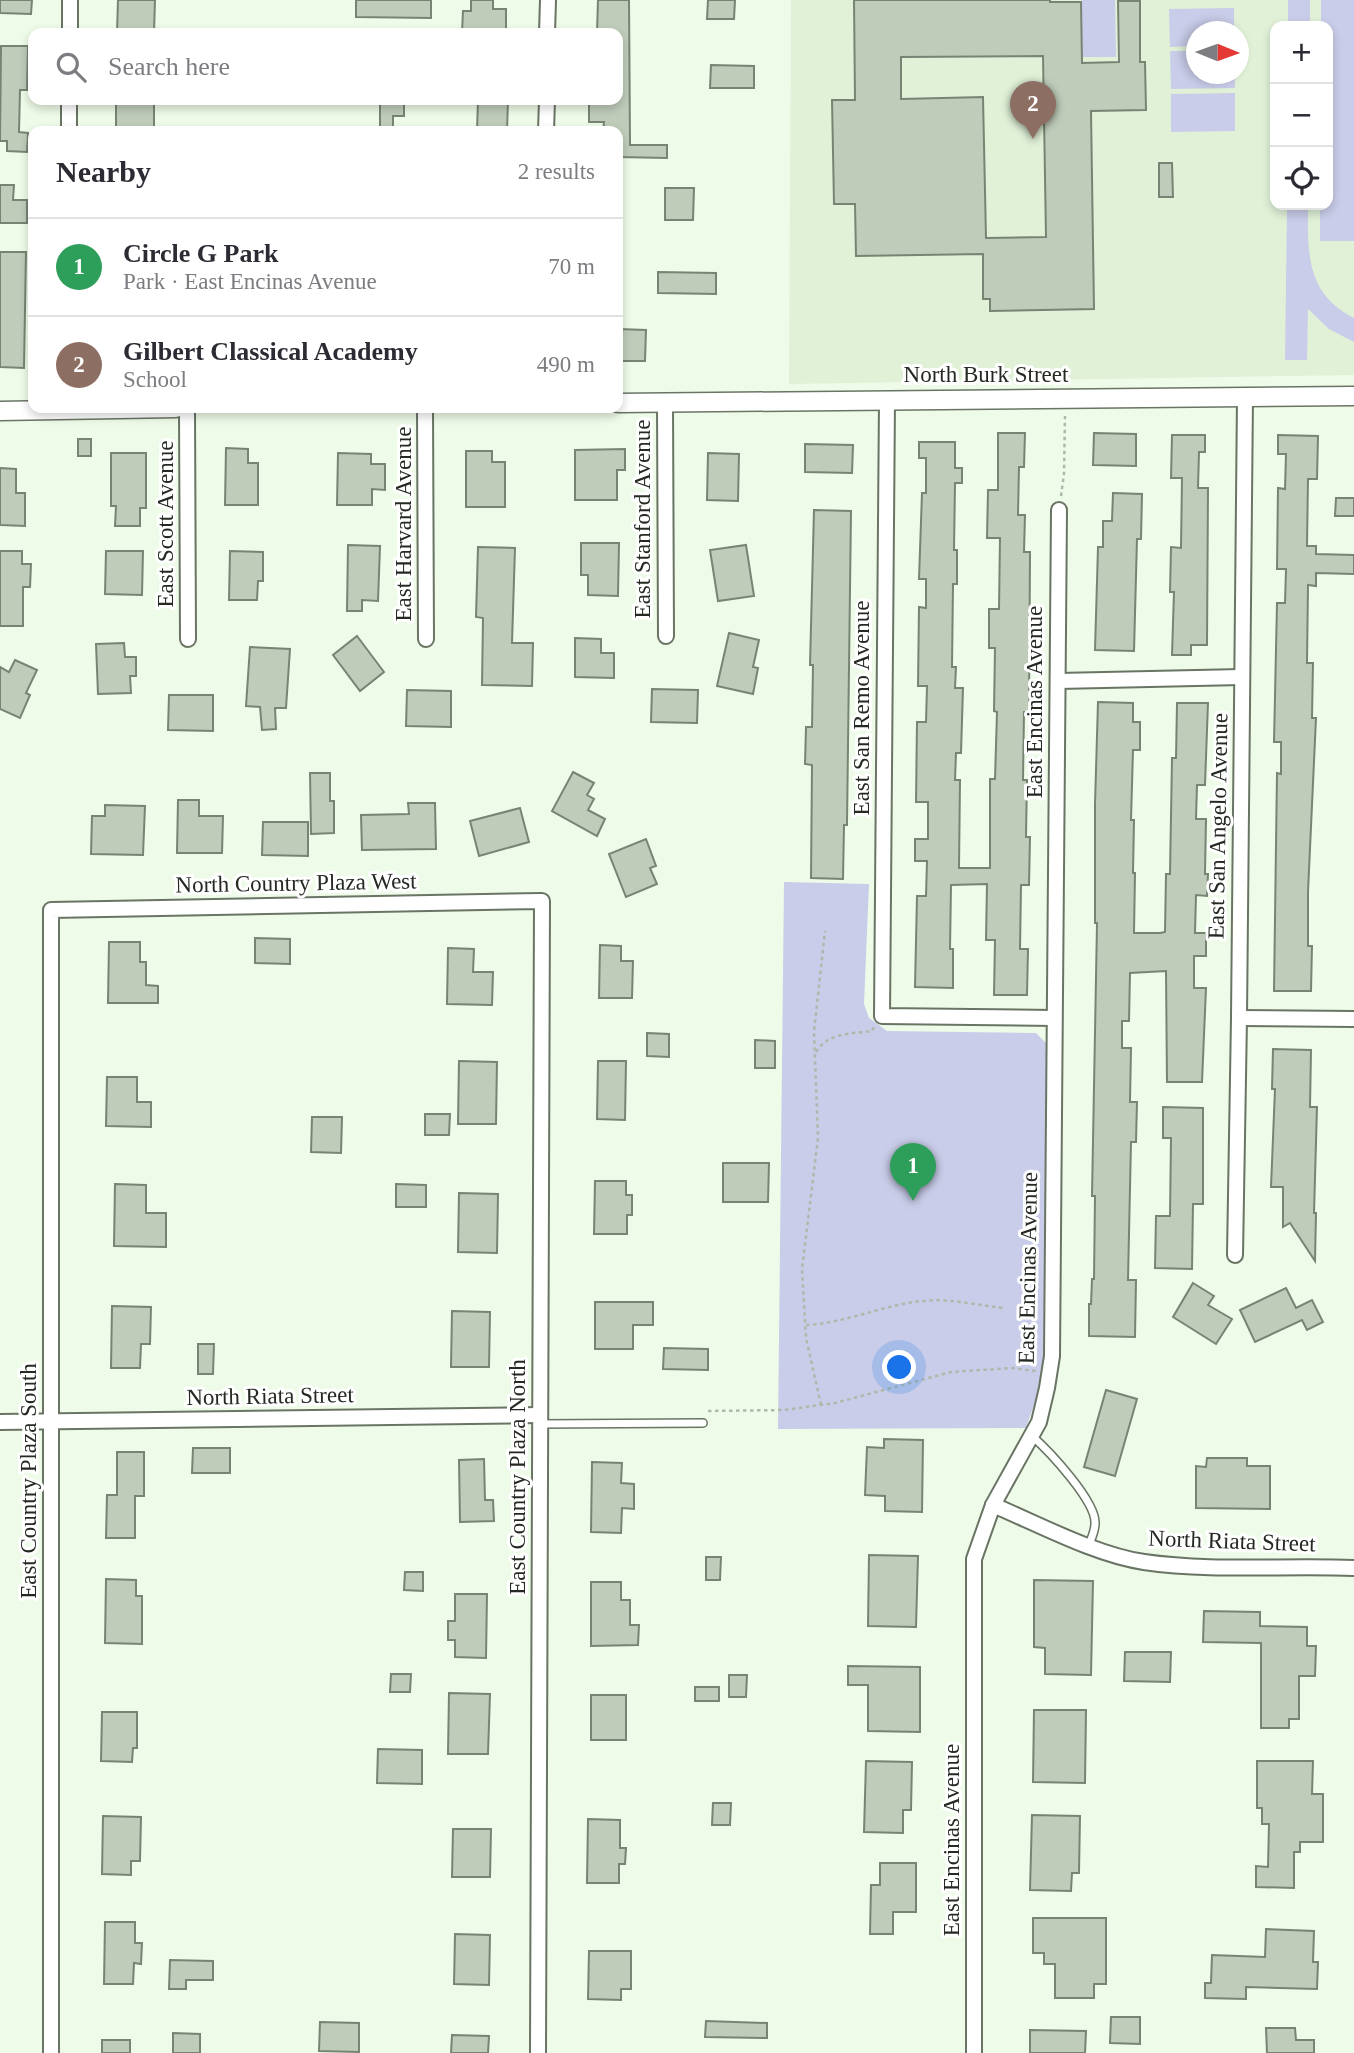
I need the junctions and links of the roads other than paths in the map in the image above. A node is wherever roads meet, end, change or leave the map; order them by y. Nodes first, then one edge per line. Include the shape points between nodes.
1 (70, 0) edge
2 (548, 0) edge
3 (70, 28) edge
4 (547, 28) edge
5 (69, 105) edge
6 (547, 105) edge
7 (69, 126) edge
8 (547, 126) edge
9 (1354, 396) edge
10 (1245, 397) junction
11 (887, 400) junction
12 (665, 402) junction
13 (623, 403) edge
14 (28, 410) edge
15 (0, 411) edge
16 (187, 413) edge
17 (425, 413) edge
18 (1059, 510) road end
19 (666, 636) dead end
20 (188, 639) dead end
21 (426, 639) dead end
22 (1242, 677) junction
23 (1058, 681) junction
24 (542, 901) joint
25 (51, 910) joint
26 (1054, 1018) junction
27 (1239, 1018) junction
28 (1354, 1019) edge
29 (1235, 1255) dead end
30 (540, 1420) junction
31 (0, 1422) edge
32 (51, 1422) junction
33 (703, 1423) dead end
34 (1032, 1436) junction
35 (993, 1505) junction
36 (1089, 1545) junction
37 (1354, 1568) edge
38 (51, 2053) edge
39 (538, 2053) edge
40 (974, 2053) edge

1 - 3 street
2 - 4 street
5 - 7 street
6 - 8 street
9 - 10 street, North Burk Street
10 - 11 street, North Burk Street
10 - 22 street, East San Angelo Avenue
11 - 12 street, North Burk Street
11 - 26 street, East San Remo Avenue via 882,1016
12 - 13 street, North Burk Street
12 - 19 street, East Stanford Avenue
14 - 15 street
16 - 20 street, East Scott Avenue
17 - 21 street, East Harvard Avenue
18 - 23 street, East Encinas Avenue
22 - 23 street
22 - 27 street, East San Angelo Avenue
23 - 26 street, East Encinas Avenue
24 - 25 street, North Country Plaza West
24 - 30 street, East Country Plaza North
25 - 32 street, East Country Plaza South
26 - 34 street, East Encinas Avenue via 1052,1356
27 - 28 street
27 - 29 street, East San Angelo Avenue
30 - 32 street, North Riata Street
30 - 33 lane
30 - 39 street, East Country Plaza North
31 - 32 street, North Riata Street
32 - 38 street, East Country Plaza South
34 - 35 street, East Encinas Avenue
34 - 36 lane via 1054,1455 1093,1508 1096,1524
35 - 36 street, North Riata Street
35 - 40 street, East Encinas Avenue via 974,1559
36 - 37 street, North Riata Street via 1161,1564

